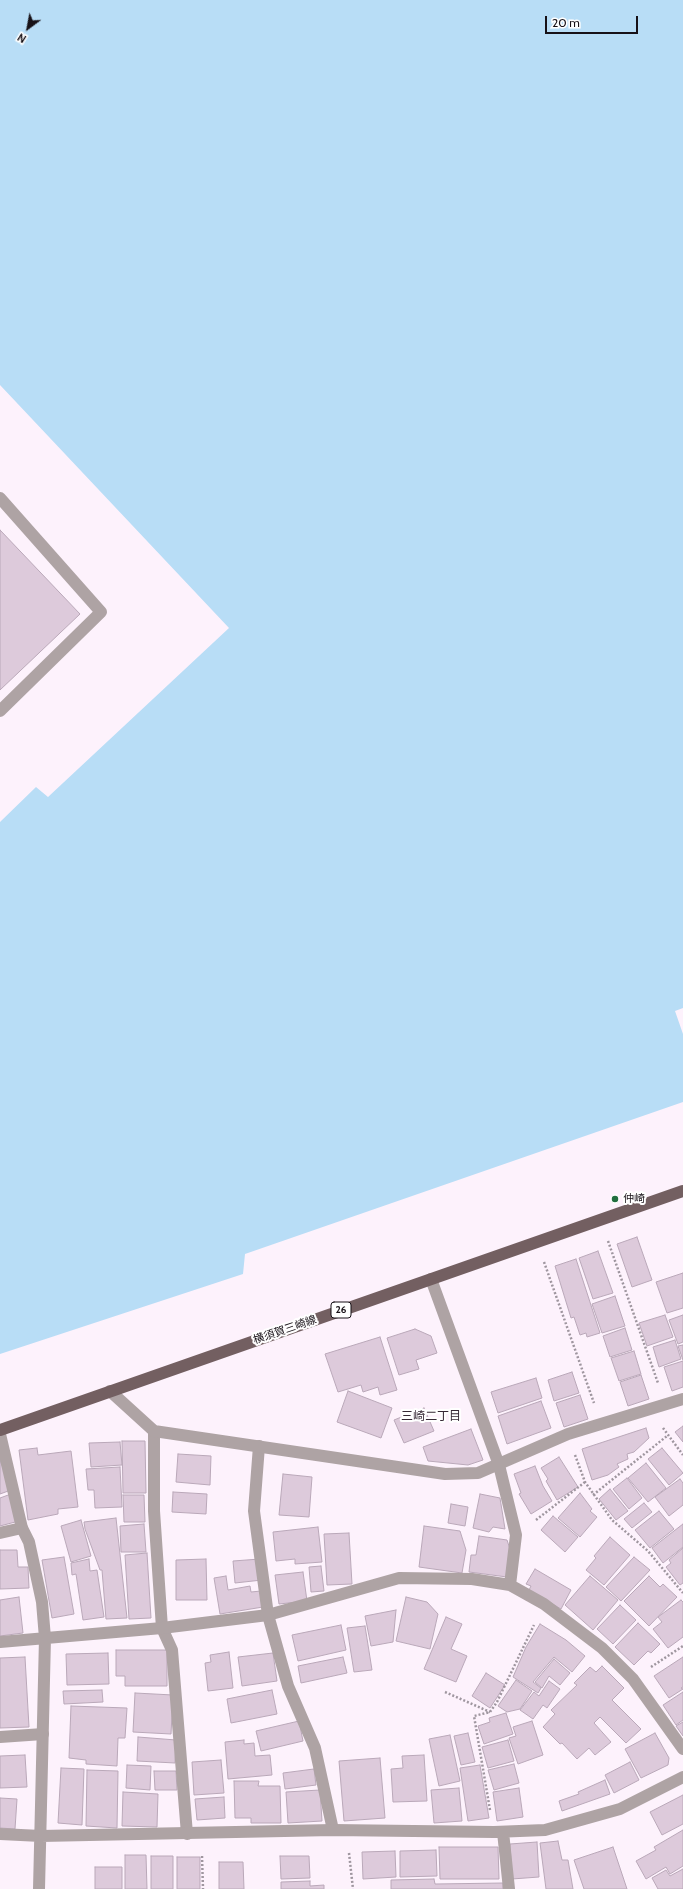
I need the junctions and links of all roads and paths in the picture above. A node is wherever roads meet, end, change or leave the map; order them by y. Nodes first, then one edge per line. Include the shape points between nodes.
1 (0, 498) edge
2 (0, 711) edge
3 (683, 1191) edge
4 (601, 1221) junction
5 (537, 1242) junction
6 (431, 1279) junction
7 (110, 1391) junction
8 (683, 1399) edge
9 (666, 1404) junction
10 (651, 1409) junction
11 (601, 1424) junction
12 (0, 1430) edge
13 (154, 1431) junction
14 (0, 1434) edge
15 (568, 1434) junction
16 (667, 1436) junction
17 (259, 1446) junction
18 (683, 1455) edge
19 (499, 1465) junction
20 (585, 1482) junction
21 (593, 1495) junction
22 (22, 1528) junction
23 (0, 1533) edge
24 (516, 1535) junction
25 (510, 1584) junction
26 (683, 1593) edge
27 (544, 1604) junction
28 (268, 1615) junction
29 (162, 1628) junction
30 (45, 1638) junction
31 (0, 1642) edge
32 (683, 1646) edge
33 (632, 1679) junction
34 (445, 1692) dead end
35 (490, 1712) junction
36 (43, 1734) junction
37 (0, 1737) edge
38 (683, 1749) edge
39 (683, 1777) edge
40 (333, 1830) junction
41 (346, 1830) junction
42 (498, 1832) junction
43 (0, 1834) edge
44 (188, 1834) junction
45 (201, 1834) junction
46 (41, 1836) junction
47 (39, 1889) edge
48 (203, 1889) edge
49 (353, 1889) edge
50 (509, 1889) edge

1 - 2 street via 102,612
3 - 4 main road, 横須賀三崎線 / 26
4 - 5 main road, 横須賀三崎線 / 26
4 - 9 path
5 - 6 main road, 横須賀三崎線 / 26
5 - 11 path
6 - 7 main road, 横須賀三崎線 / 26
6 - 19 street
7 - 12 main road, 横須賀三崎線 / 26
7 - 13 street
8 - 9 street
9 - 10 street
10 - 11 street
10 - 16 path
11 - 15 street
13 - 17 street
13 - 29 street via 154,1510
14 - 22 street
15 - 19 street
15 - 20 path
16 - 18 path
16 - 21 path
17 - 19 street via 445,1474 478,1473
17 - 28 street via 254,1511
19 - 24 street
20 - 21 path
20 - 24 path
21 - 26 path via 612,1520 648,1551
22 - 23 street
22 - 30 street via 29,1542 42,1602
24 - 25 street
25 - 27 street
25 - 28 street via 399,1578
27 - 33 street via 602,1648
27 - 35 path
28 - 29 street
28 - 40 street via 288,1686 315,1748
29 - 30 street
29 - 44 street via 172,1650
30 - 31 street
30 - 36 street
32 - 33 path
33 - 38 street
34 - 35 path
35 - 42 path via 474,1716
36 - 37 street
36 - 46 street
39 - 42 street via 620,1809 545,1830
40 - 41 street
40 - 45 street
41 - 42 street
41 - 49 path
42 - 50 street
43 - 46 street
44 - 45 street
44 - 46 street
45 - 48 path
46 - 47 street

